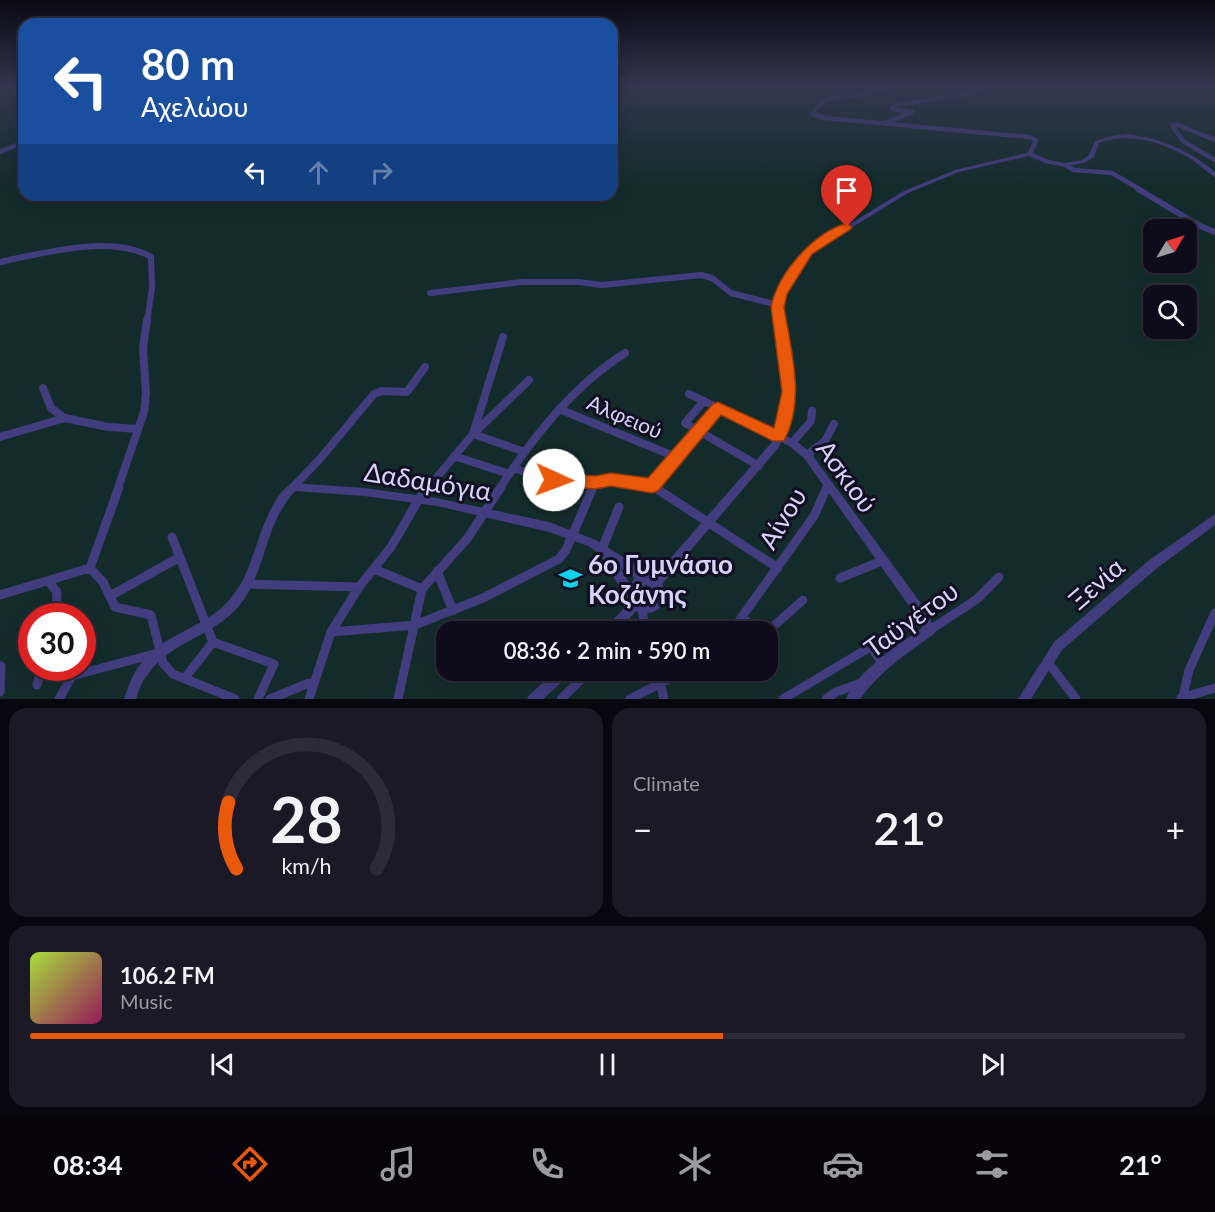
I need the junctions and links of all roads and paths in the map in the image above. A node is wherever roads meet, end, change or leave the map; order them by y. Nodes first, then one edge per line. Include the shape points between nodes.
1 (833, 119) edge
2 (896, 119) edge
3 (886, 123) junction
4 (1215, 140) edge
5 (18, 144) edge
6 (0, 152) edge
7 (1030, 154) junction
8 (1215, 160) edge
9 (1065, 165) junction
10 (1215, 175) edge
11 (1215, 232) edge
12 (0, 262) edge
13 (430, 293) dead end
14 (778, 305) junction
15 (503, 337) dead end
16 (625, 353) dead end
17 (425, 367) dead end
18 (529, 380) dead end
19 (43, 388) dead end
20 (689, 394) dead end
21 (704, 401) junction
22 (718, 408) junction
23 (559, 409) junction
24 (812, 411) dead end
25 (65, 418) junction
26 (834, 424) dead end
27 (138, 429) junction
28 (699, 431) junction
29 (473, 434) junction
30 (0, 437) edge
31 (779, 437) junction
32 (792, 442) junction
33 (525, 452) junction
34 (807, 455) junction
35 (454, 456) junction
36 (676, 457) junction
37 (759, 466) junction
38 (511, 471) junction
39 (595, 483) junction
40 (828, 485) junction
41 (652, 486) junction
42 (293, 487) junction
43 (419, 499) junction
44 (620, 507) dead end
45 (483, 512) junction
46 (1215, 519) edge
47 (708, 522) junction
48 (573, 534) junction
49 (172, 537) dead end
50 (602, 549) junction
51 (180, 557) junction
52 (882, 561) junction
53 (90, 568) junction
54 (778, 568) junction
55 (374, 569) junction
56 (437, 571) junction
57 (999, 577) dead end
58 (840, 578) dead end
59 (48, 581) junction
60 (652, 582) junction
61 (246, 584) junction
62 (359, 587) junction
63 (422, 589) junction
64 (0, 595) edge
65 (110, 596) junction
66 (803, 600) dead end
67 (57, 603) edge
68 (637, 603) junction
69 (453, 611) junction
70 (1215, 613) edge
71 (742, 616) junction
72 (922, 616) junction
73 (620, 621) edge
74 (642, 621) edge
75 (739, 621) edge
76 (748, 621) edge
77 (778, 622) edge
78 (206, 624) junction
79 (415, 625) junction
80 (930, 630) junction
81 (331, 632) junction
82 (213, 642) junction
83 (871, 646) junction
84 (160, 652) junction
85 (1047, 661) junction
86 (883, 664) junction
87 (1, 666) edge
88 (184, 679) junction
89 (38, 681) edge
90 (554, 681) edge
91 (580, 681) edge
92 (659, 681) edge
93 (666, 681) edge
94 (863, 682) junction
95 (309, 683) dead end
96 (660, 684) junction
97 (37, 685) dead end
98 (1215, 688) edge
99 (0, 692) edge
100 (1181, 698) edge
101 (59, 699) edge
102 (130, 699) edge
103 (235, 699) edge
104 (258, 699) edge
105 (270, 699) edge
106 (309, 699) edge
107 (398, 699) edge
108 (533, 699) edge
109 (561, 699) edge
110 (630, 699) edge
111 (664, 699) edge
112 (783, 699) edge
113 (826, 699) edge
114 (852, 699) edge
115 (1024, 699) edge
116 (1076, 699) edge

1 - 3 street
2 - 3 street
3 - 7 street via 1029,137 1036,140
4 - 8 street via 1172,125 1179,137
5 - 6 street
7 - 9 street
7 - 14 street via 924,183 838,232 807,252
9 - 10 street via 1090,158 1100,141 1135,138 1178,149 1206,165
9 - 11 street via 1074,170 1116,175
12 - 27 street via 88,247 129,248 149,254 151,308 143,349 147,390
13 - 14 street via 522,282 602,285 700,275 712,278 731,293
14 - 31 street via 790,386
15 - 29 street
16 - 23 street via 603,367
17 - 42 street via 407,392 379,391 371,396
18 - 29 street
19 - 25 street via 54,413
20 - 21 street, Ασκιού
21 - 22 street, Ασκιού
21 - 28 street via 685,423
22 - 28 street
22 - 31 street, Ασκιού
23 - 33 street
23 - 36 street, Αλφειού
24 - 32 street via 811,421
25 - 27 street
25 - 30 street
26 - 34 street via 825,441
27 - 53 street
28 - 36 street
28 - 37 street
29 - 33 street
29 - 35 street
31 - 32 street, Ασκιού
31 - 37 street
32 - 34 street, Ασκιού
33 - 38 street
34 - 40 street, Ασκιού
35 - 38 street
35 - 43 street
36 - 41 street
37 - 47 street
38 - 39 street
38 - 45 street
39 - 41 street via 611,479
39 - 48 street
40 - 52 street, Ασκιού
40 - 54 street, Αίνου via 814,516
41 - 47 street
42 - 43 street, Δαδαμόγια
42 - 61 street via 272,520
43 - 45 street, Δαδαμόγια
43 - 55 street
44 - 50 street
45 - 48 street, Δαδαμόγια
45 - 56 street via 467,539
46 - 85 street, Ξενία via 1152,565 1058,646
47 - 54 street
47 - 60 street
48 - 50 street, Δαδαμόγια
48 - 69 street via 559,559
49 - 51 street
50 - 60 street, Δαδαμόγια
50 - 68 street
51 - 65 street
51 - 78 street
52 - 58 street
52 - 72 street, Ασκιού
53 - 59 street
53 - 65 street via 99,575
54 - 71 street, Αίνου
55 - 62 street
55 - 63 street
56 - 63 street
56 - 69 street
57 - 80 street, Ταϋγέτου via 977,600
59 - 64 street
59 - 67 street via 57,592
60 - 68 street via 635,584
60 - 68 street via 660,592 659,601 651,607
61 - 62 street
61 - 78 street via 235,602
62 - 81 street
63 - 79 street
65 - 84 street via 118,609 151,615
66 - 77 street
68 - 73 street
68 - 74 street
69 - 79 street
70 - 100 street
71 - 75 street, Αίνου
71 - 76 street
72 - 80 street, Ασκιού
72 - 83 street
78 - 82 street
78 - 84 street
79 - 81 street
79 - 107 street
80 - 86 street, Ταϋγέτου
81 - 106 street
82 - 88 street
82 - 104 street via 274,664
83 - 86 street
83 - 112 street
84 - 88 street via 163,663
84 - 101 street via 72,676
84 - 102 street via 138,676
85 - 115 street, Ξενία
85 - 116 street
86 - 94 street, Ταϋγέτου
87 - 99 street
88 - 103 street
89 - 97 street
90 - 108 street
91 - 109 street
92 - 96 street
93 - 96 street
94 - 113 street
94 - 114 street, Ταϋγέτου
95 - 105 street
96 - 110 street
96 - 111 street
98 - 100 street

